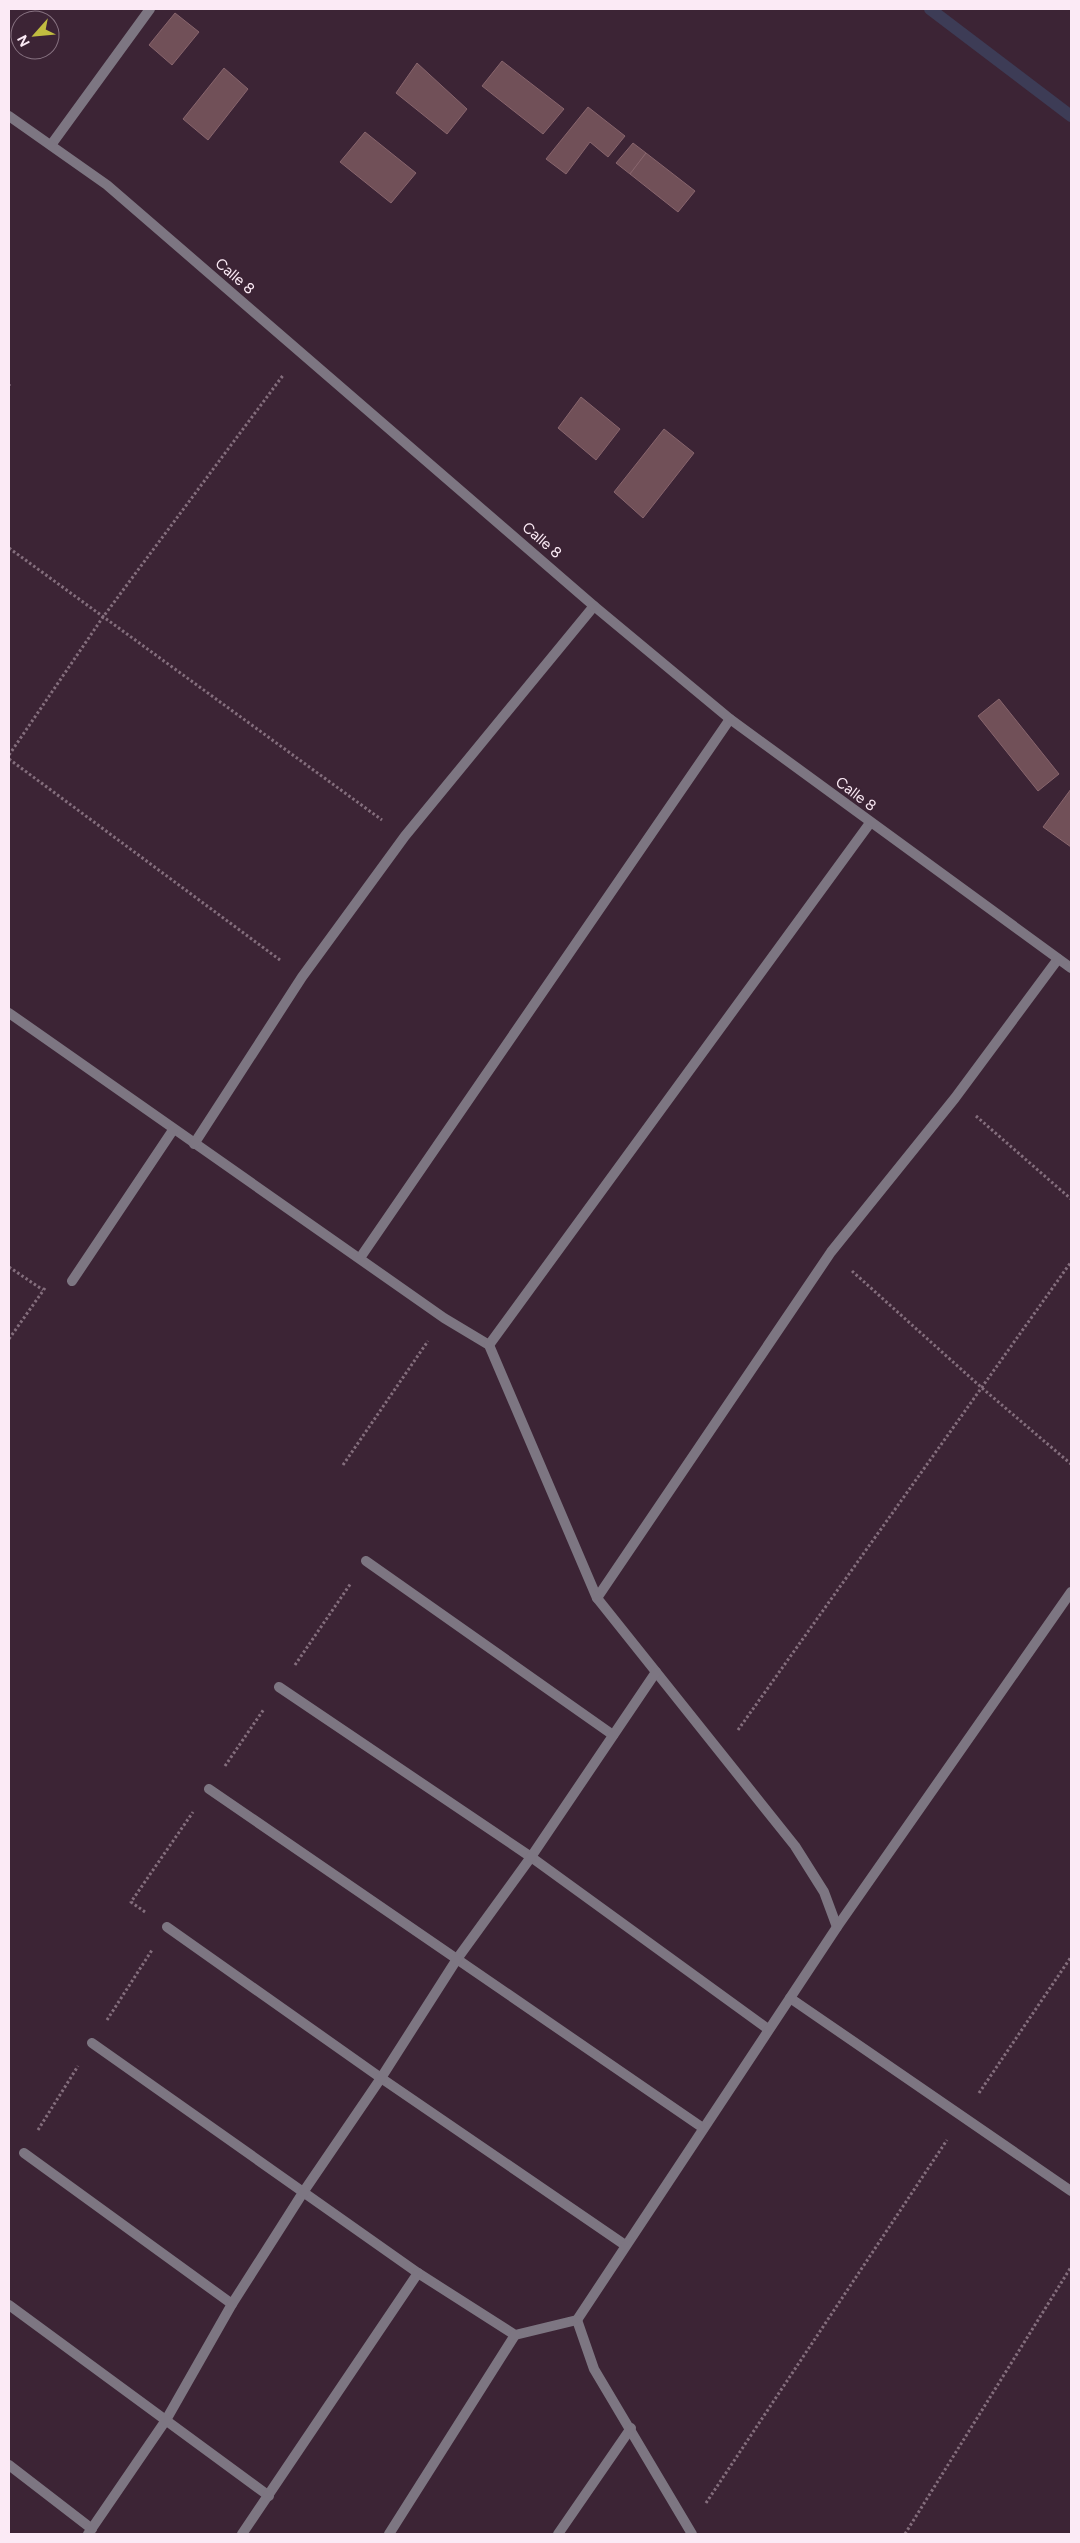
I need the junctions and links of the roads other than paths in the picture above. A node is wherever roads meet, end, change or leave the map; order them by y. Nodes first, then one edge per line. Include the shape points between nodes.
1 (150, 9) edge
2 (9, 116) edge
3 (51, 145) junction
4 (594, 606) junction
5 (730, 719) junction
6 (870, 823) junction
7 (1058, 959) junction
8 (1071, 968) edge
9 (9, 1013) edge
10 (173, 1130) junction
11 (194, 1144) junction
12 (360, 1258) junction
13 (72, 1281) road end
14 (489, 1345) junction
15 (366, 1561) dead end
16 (1071, 1592) edge
17 (597, 1598) junction
18 (656, 1672) junction
19 (280, 1687) dead end
20 (613, 1736) junction
21 (209, 1789) road end
22 (531, 1857) junction
23 (167, 1927) dead end
24 (837, 1927) junction
25 (457, 1959) junction
26 (790, 1998) junction
27 (768, 2029) junction
28 (92, 2043) dead end
29 (381, 2078) junction
30 (703, 2128) junction
31 (24, 2153) dead end
32 (304, 2191) junction
33 (1071, 2191) edge
34 (625, 2245) junction
35 (418, 2273) junction
36 (232, 2304) junction
37 (9, 2305) edge
38 (576, 2320) junction
39 (515, 2335) junction
40 (166, 2420) junction
41 (631, 2428) junction
42 (9, 2465) edge
43 (269, 2496) junction
44 (90, 2531) edge
45 (691, 2532) edge
46 (242, 2534) edge
47 (388, 2534) edge
48 (558, 2534) edge

1 - 3 street
2 - 3 street, Calle 8
3 - 4 street, Calle 8 via 107,184
4 - 5 street, Calle 8
4 - 11 street via 404,836 302,976
5 - 6 street, Calle 8
5 - 12 street
6 - 7 street, Calle 8
6 - 14 street
7 - 8 street, Calle 8
7 - 17 street via 955,1098 831,1252
9 - 10 street
10 - 11 street
10 - 13 street
11 - 12 street
12 - 14 street via 444,1318
14 - 17 street
15 - 20 street
16 - 24 street
17 - 18 street
18 - 20 street
18 - 24 street via 796,1846 824,1892
19 - 22 street
20 - 22 street
21 - 25 street
22 - 25 street
22 - 27 street
23 - 29 street
24 - 26 street
25 - 29 street
25 - 30 street
26 - 27 street
26 - 33 street
27 - 30 street
28 - 32 street
29 - 32 street
29 - 34 street
30 - 34 street
31 - 36 street
32 - 35 street
32 - 36 street
34 - 38 street
35 - 39 street
35 - 43 street
36 - 40 street
37 - 40 street
38 - 39 street
38 - 41 street via 594,2369
39 - 47 street
40 - 43 street
40 - 44 street
41 - 45 street
41 - 48 street
42 - 44 street
43 - 46 street

